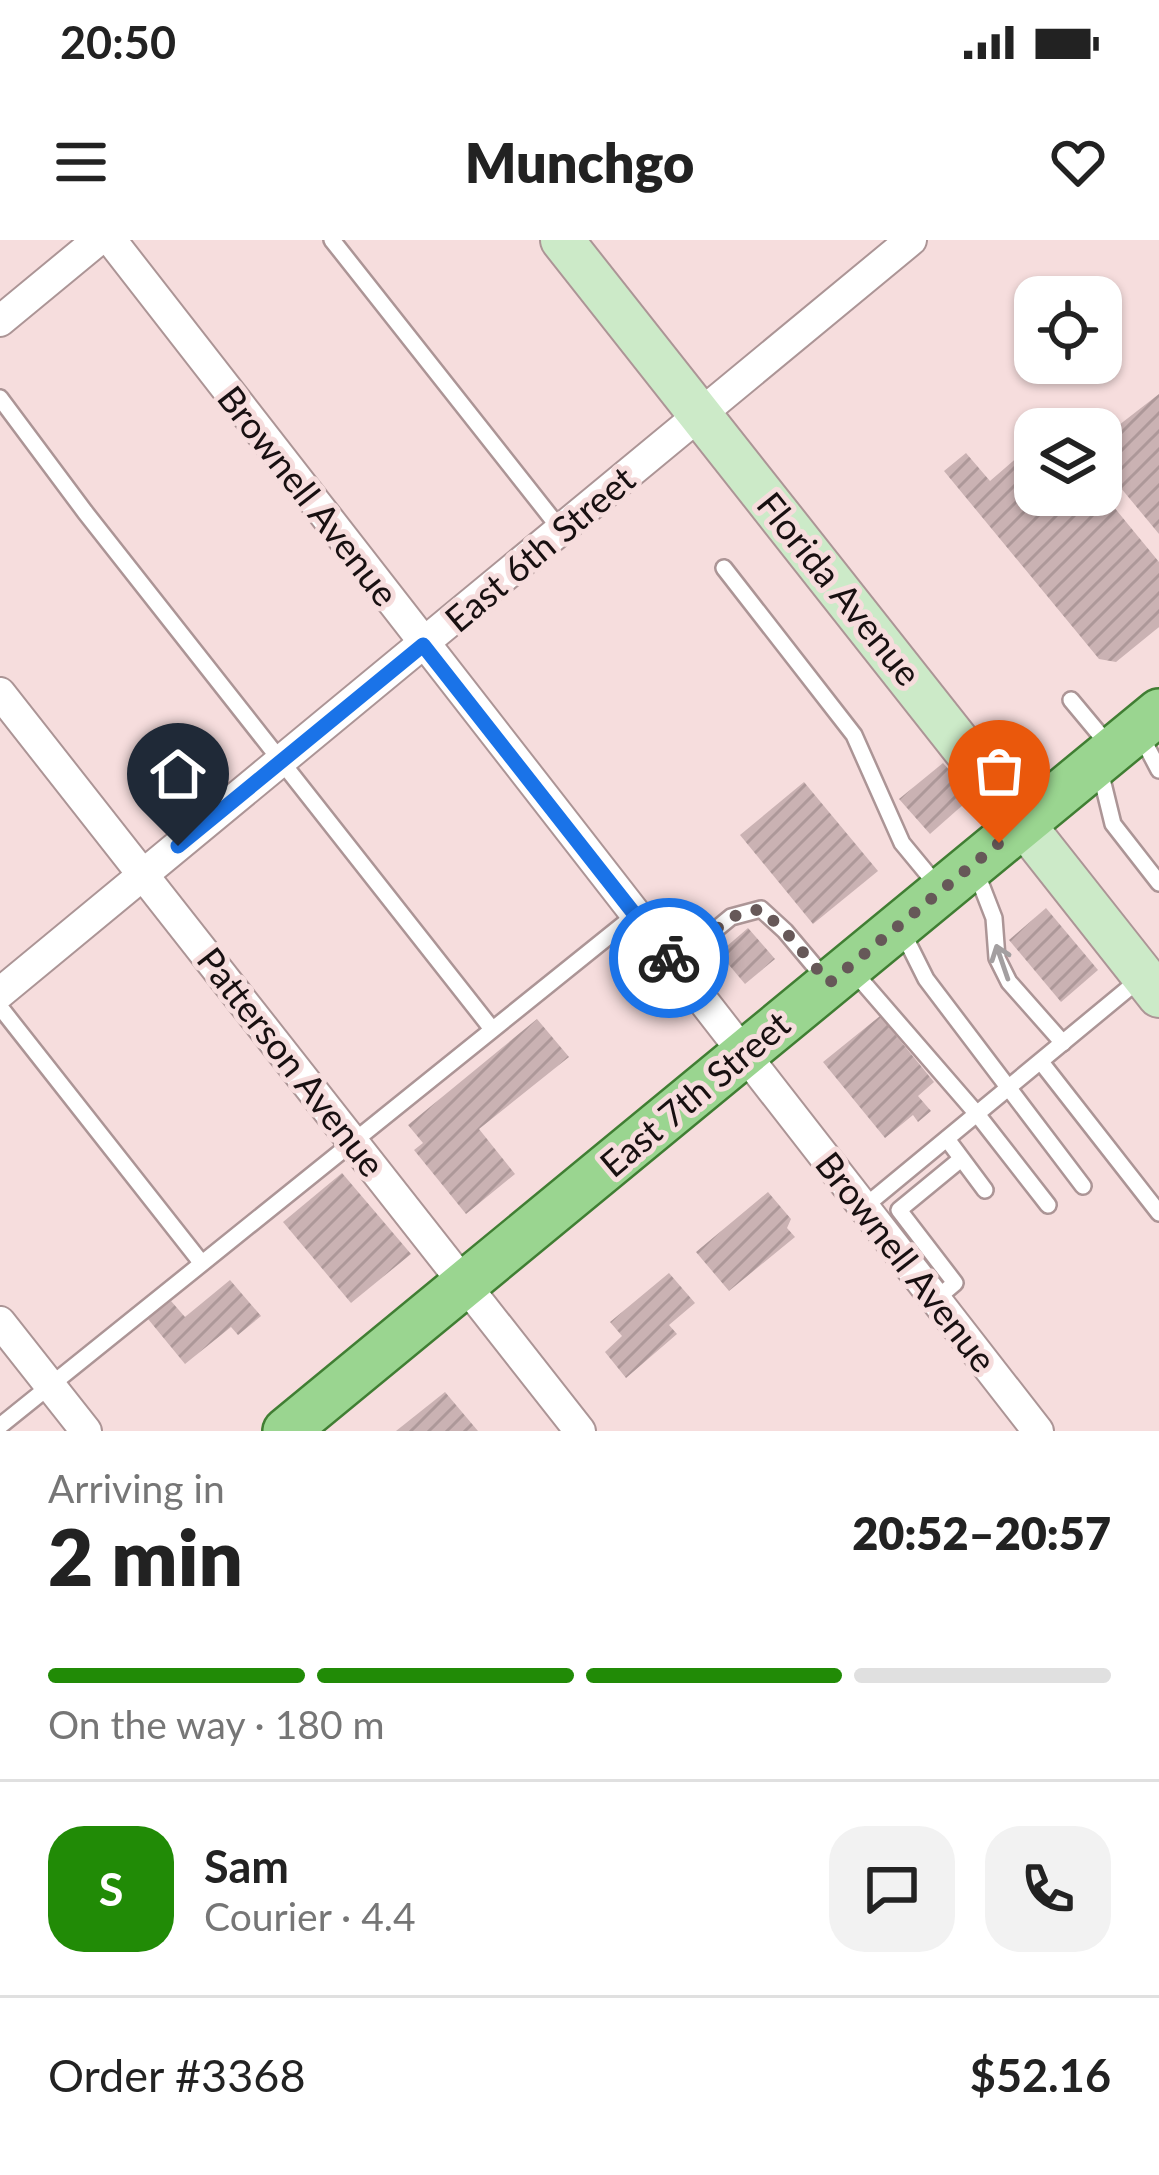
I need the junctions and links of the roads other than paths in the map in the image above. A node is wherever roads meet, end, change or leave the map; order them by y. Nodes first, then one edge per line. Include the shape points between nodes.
1 (98, 240) edge
2 (112, 240) edge
3 (332, 240) edge
4 (562, 240) edge
5 (911, 240) edge
6 (0, 321) edge
7 (0, 398) edge
8 (700, 416) junction
9 (562, 531) junction
10 (724, 568) dead end
11 (423, 645) junction
12 (0, 693) edge
13 (1071, 700) dead end
14 (1127, 738) edge
15 (284, 760) junction
16 (1159, 770) edge
17 (1024, 822) junction
18 (143, 874) junction
19 (957, 878) junction
20 (1159, 883) edge
21 (634, 914) junction
22 (900, 926) junction
23 (674, 964) junction
24 (839, 975) junction
25 (1151, 986) edge
26 (0, 993) edge
27 (0, 1007) edge
28 (492, 1029) junction
29 (1063, 1043) junction
30 (744, 1053) junction
31 (1041, 1062) junction
32 (1009, 1088) junction
33 (976, 1114) junction
34 (947, 1139) junction
35 (353, 1141) junction
36 (962, 1159) junction
37 (1083, 1186) dead end
38 (985, 1190) dead end
39 (1048, 1205) dead end
40 (864, 1207) junction
41 (1159, 1213) edge
42 (200, 1261) junction
43 (466, 1283) junction
44 (936, 1300) junction
45 (0, 1322) edge
46 (49, 1384) junction
47 (0, 1426) edge
48 (86, 1431) edge
49 (286, 1431) edge
50 (580, 1431) edge
51 (1038, 1431) edge

1 - 6 street
2 - 11 street, Brownell Avenue
3 - 9 lane
4 - 8 street, Florida Avenue
5 - 8 street, East 6th Street
7 - 15 lane
8 - 9 street, East 6th Street
8 - 17 street, Florida Avenue
9 - 11 street, East 6th Street
10 - 19 lane via 854,734 902,843
11 - 15 street, East 6th Street
11 - 21 street, Brownell Avenue
12 - 18 street, Patterson Avenue
13 - 14 lane
14 - 16 lane
14 - 17 main road, East 7th Street
14 - 20 lane via 1113,824
15 - 18 street, East 6th Street
15 - 28 lane
17 - 19 main road, East 7th Street
17 - 25 street, Florida Avenue
18 - 26 street, East 6th Street
18 - 35 street, Patterson Avenue
19 - 22 main road, East 7th Street
29 -> 19 lane via 1003,970 994,918
21 - 23 street, Brownell Avenue
21 - 28 lane
22 - 24 main road, East 7th Street
22 - 32 lane via 926,979
23 - 24 lane via 731,917 760,909
23 - 30 street, Brownell Avenue
24 - 30 main road, East 7th Street
24 - 33 lane
25 - 29 lane
27 - 42 lane
28 - 35 lane
29 - 31 lane
30 - 40 street, Brownell Avenue
30 - 43 main road, East 7th Street
31 - 32 lane
31 - 41 lane
32 - 33 lane
32 - 37 lane
33 - 34 lane
33 - 39 lane
34 - 36 lane
34 - 40 lane
35 - 42 lane
35 - 43 street, Patterson Avenue
36 - 38 lane
36 - 44 lane via 899,1210 955,1283
40 - 44 street, Brownell Avenue
42 - 46 lane
43 - 49 main road, East 7th Street
43 - 50 street, Patterson Avenue
44 - 51 street, Brownell Avenue
45 - 46 street
46 - 47 lane
46 - 48 street

